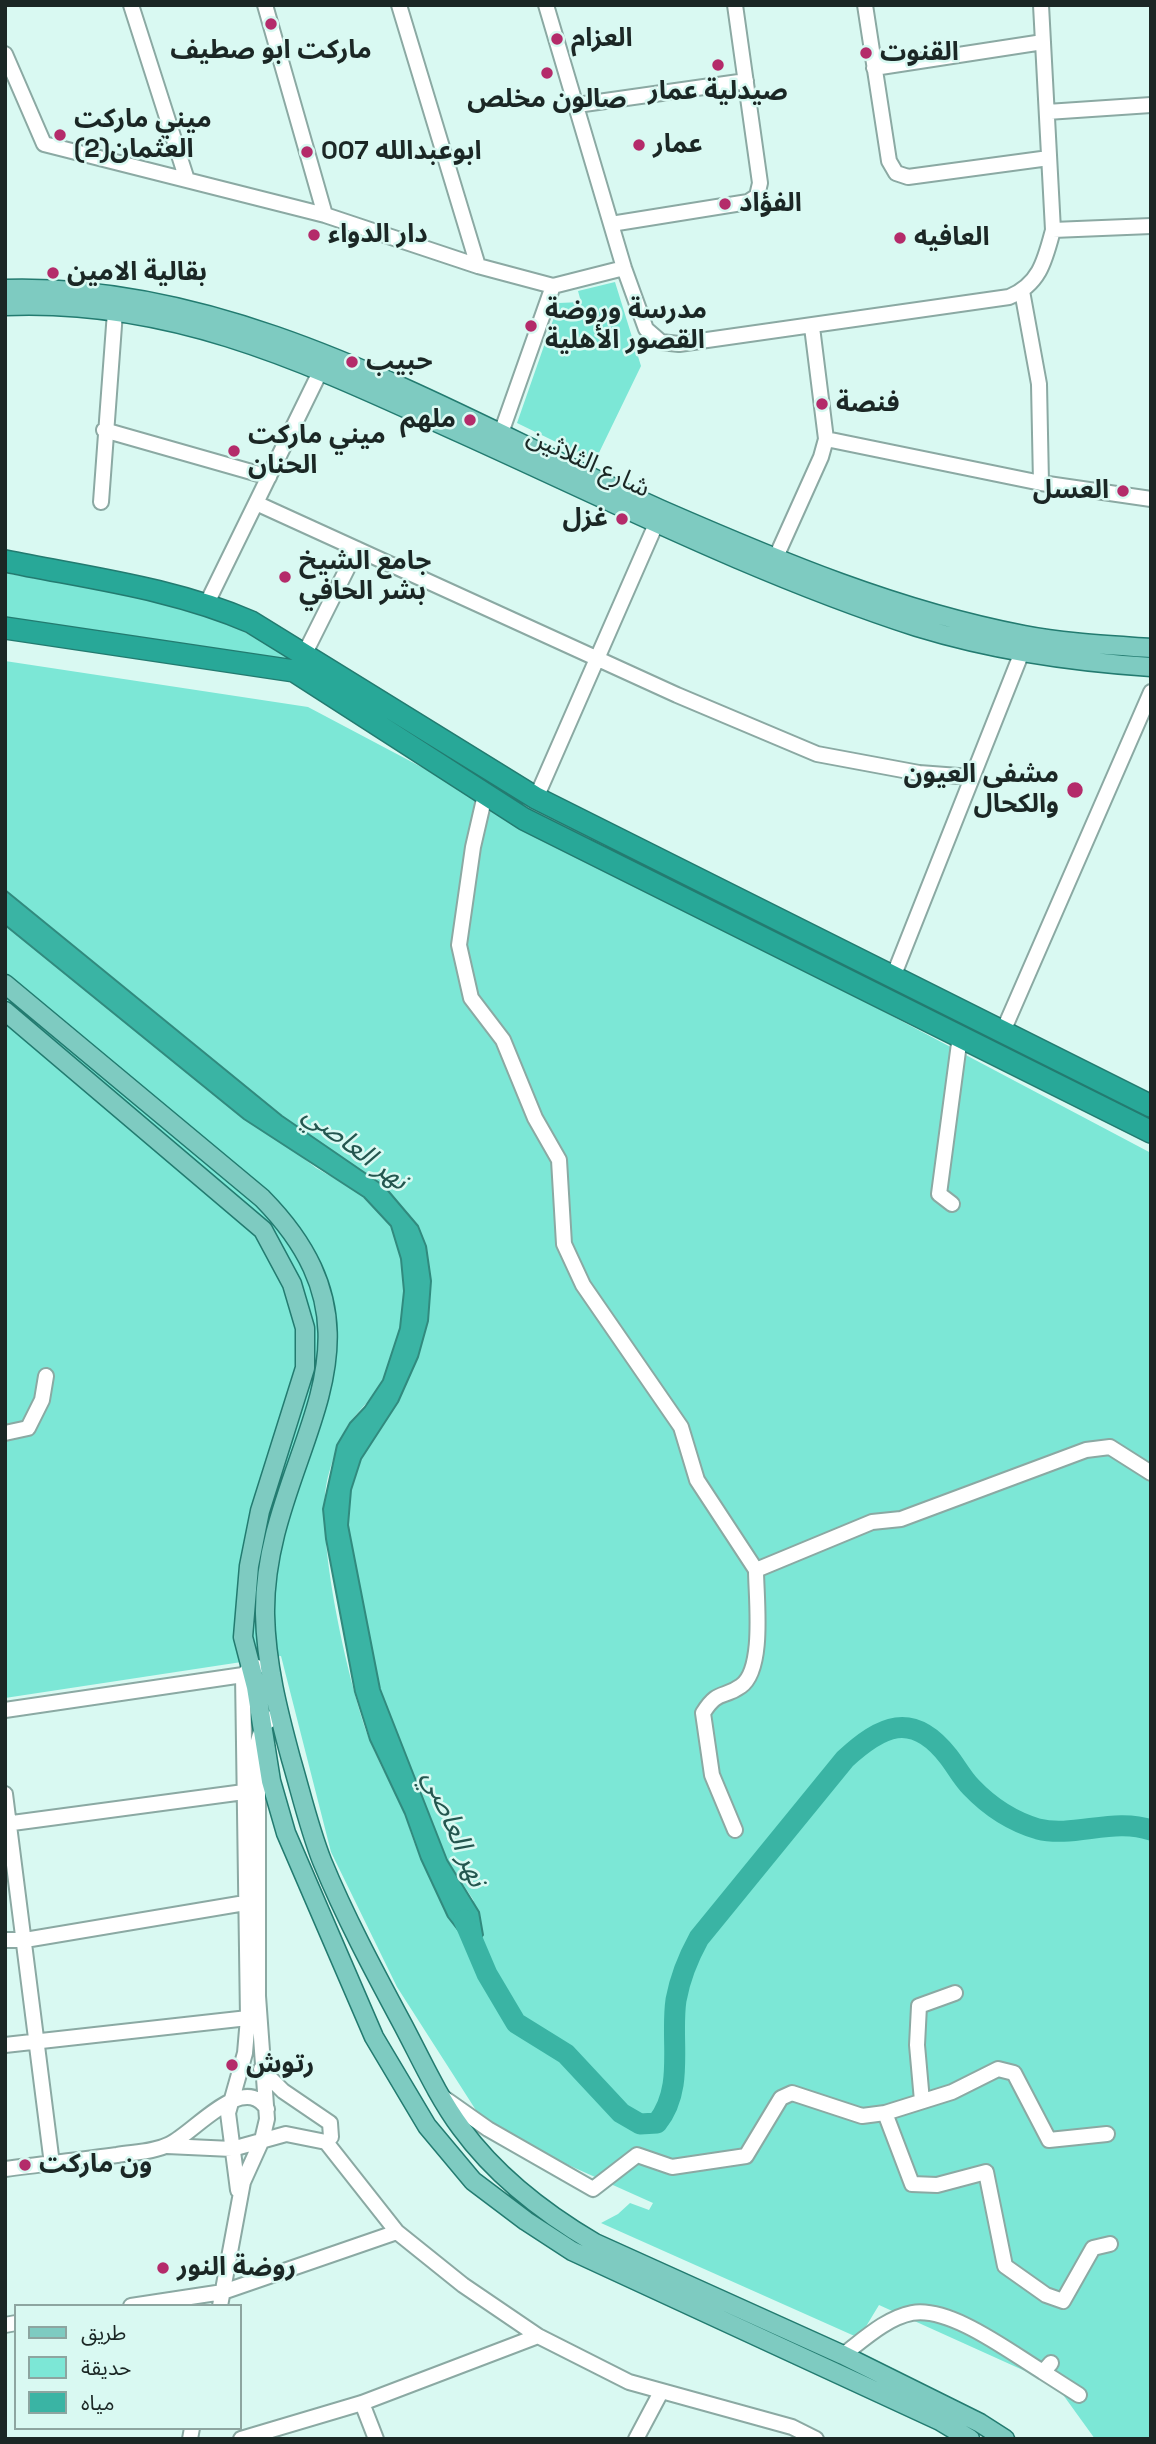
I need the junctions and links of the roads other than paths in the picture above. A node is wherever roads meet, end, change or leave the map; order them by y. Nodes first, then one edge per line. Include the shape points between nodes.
1 (131, 5) edge
2 (265, 5) edge
3 (399, 5) edge
4 (546, 5) edge
5 (736, 5) edge
6 (864, 5) edge
7 (1041, 5) edge
8 (1043, 42) junction
9 (5, 54) edge
10 (874, 68) junction
11 (746, 81) junction
12 (577, 105) junction
13 (1151, 106) edge
14 (1047, 112) junction
15 (1049, 158) junction
16 (187, 180) junction
17 (325, 215) junction
18 (611, 224) junction
19 (1151, 226) edge
20 (1053, 230) junction
21 (478, 266) junction
22 (624, 268) junction
23 (553, 286) junction
24 (5, 289) edge
25 (1022, 291) junction
26 (5, 306) edge
27 (116, 312) junction
28 (812, 327) junction
29 (321, 370) junction
30 (357, 378) junction
31 (104, 430) junction
32 (501, 433) junction
33 (826, 439) junction
34 (268, 477) junction
35 (1041, 483) junction
36 (1151, 499) edge
37 (101, 502) dead end
38 (256, 503) junction
39 (656, 524) junction
40 (356, 549) junction
41 (776, 556) junction
42 (5, 561) edge
43 (855, 596) junction
44 (206, 603) junction
45 (5, 628) edge
46 (1105, 645) junction
47 (1151, 648) edge
48 (1022, 652) junction
49 (599, 659) junction
50 (300, 663) junction
51 (1103, 664) junction
52 (1151, 667) edge
53 (1151, 692) edge
54 (972, 777) junction
55 (485, 795) junction
56 (536, 798) junction
57 (893, 977) junction
58 (5, 984) edge
59 (5, 1011) edge
60 (1004, 1030) junction
61 (960, 1036) junction
62 (1151, 1106) edge
63 (1148, 1134) edge
64 (952, 1204) dead end
65 (46, 1376) dead end
66 (5, 1433) edge
67 (1151, 1473) edge
68 (756, 1570) junction
69 (269, 1665) junction
70 (246, 1671) junction
71 (5, 1710) edge
72 (278, 1714) junction
73 (263, 1725) junction
74 (5, 1794) edge
75 (250, 1795) junction
76 (276, 1800) junction
77 (8, 1824) edge
78 (735, 1830) dead end
79 (245, 1903) junction
80 (5, 1940) edge
81 (25, 1940) junction
82 (955, 1993) dead end
83 (248, 2018) junction
84 (37, 2042) junction
85 (5, 2045) edge
86 (261, 2069) junction
87 (443, 2097) junction
88 (230, 2100) junction
89 (922, 2102) junction
90 (267, 2109) junction
91 (885, 2113) junction
92 (1108, 2134) dead end
93 (262, 2140) junction
94 (326, 2142) junction
95 (167, 2146) junction
96 (232, 2149) junction
97 (52, 2164) junction
98 (5, 2169) edge
99 (239, 2199) junction
100 (397, 2232) junction
101 (1110, 2244) dead end
102 (222, 2299) edge
103 (157, 2304) edge
104 (538, 2336) junction
105 (843, 2355) junction
106 (661, 2392) junction
107 (1079, 2395) dead end
108 (362, 2403) junction
109 (240, 2439) edge
110 (376, 2439) edge
111 (636, 2439) edge
112 (816, 2439) edge
113 (970, 2439) edge
114 (1004, 2439) edge

1 - 16 street
2 - 17 street
3 - 21 street
4 - 12 street
5 - 11 street
6 - 10 street
7 - 8 street
8 - 10 street
8 - 14 street
9 - 16 street via 44,144
10 - 15 street via 889,161 896,173 908,177
11 - 12 street
11 - 18 street via 760,184 757,196 747,202
12 - 18 street
13 - 14 street
14 - 15 street
15 - 20 street
16 - 17 street
17 - 21 street
18 - 22 street
19 - 20 street
20 - 25 street via 1044,265
21 - 23 street
22 - 23 street
22 - 28 street via 646,328 661,342 679,344
23 - 32 street
24 - 30 main road via 113,296 202,312 241,324
25 - 28 street via 1009,297
25 - 35 street via 1039,384
26 - 27 main road, شارع الثلاثين
27 - 29 main road, شارع الثلاثين via 198,326
27 - 31 street
28 - 33 street
29 - 30 main road, شارع الثلاثين
29 - 34 street
30 - 32 main road
30 - 39 main road, شارع الثلاثين
31 - 34 street
31 - 37 street
32 - 41 main road via 662,509
33 - 35 street
33 - 41 street
34 - 38 street
35 - 36 street
38 - 40 street
38 - 44 street
39 - 43 main road, شارع الثلاثين
39 - 49 street
40 - 49 street
40 - 50 street
41 - 43 main road
42 - 44 highway
43 - 46 main road via 1027,635
43 - 48 main road, شارع الثلاثين via 919,627
44 - 50 highway via 251,622
45 - 50 highway
46 - 47 main road
46 - 51 main road
48 - 51 main road, شارع الثلاثين
48 - 54 street
49 - 54 street via 817,754 919,773
49 - 56 street
50 - 55 highway
50 - 56 highway
51 - 52 main road, شارع الثلاثين
53 - 60 street
54 - 57 street
55 - 61 highway via 524,819
55 - 68 street via 458,945 471,998 503,1040 535,1118 559,1160 564,1244 583,1285 681,1427 697,1480
56 - 57 highway
57 - 60 highway
58 - 69 main road via 262,1198 302,1249 319,1287 330,1336 326,1378 282,1508 268,1570
59 - 70 main road via 263,1230 292,1284 305,1328 305,1368 260,1511 249,1566 243,1637
60 - 62 highway
61 - 63 highway
61 - 64 street via 939,1194
65 - 66 street via 42,1400 29,1428
67 - 68 street via 1110,1447 1086,1450 901,1519 872,1522
68 - 78 street via 756,1661 743,1685 713,1697 703,1713 712,1775
69 - 70 street
69 - 72 main road
70 - 71 street
70 - 73 main road
70 - 75 street
72 - 73 street
72 - 87 main road via 322,1860 360,1944
73 - 75 street
73 - 76 main road
74 - 77 street
75 - 76 main road
75 - 77 street
75 - 79 street
75 - 86 street
76 - 113 main road via 374,2037 427,2126 473,2181 572,2251
77 - 81 street
79 - 81 street
79 - 83 street
80 - 81 street
81 - 84 street
82 - 89 street via 919,2006
83 - 84 street
83 - 88 street via 245,2053
84 - 85 street
84 - 97 street
86 - 90 street
86 - 94 street via 283,2091 330,2123 331,2137
87 - 91 street via 488,2129 593,2189 637,2155 672,2167 746,2156 781,2098 792,2093 862,2116
87 - 105 main road via 460,2128 490,2161 558,2222 594,2243
88 - 90 street via 250,2095
88 - 95 street
88 - 96 street
89 - 91 street
89 - 92 street via 998,2070 1006,2071 1014,2073 1049,2140
90 - 93 street
91 - 101 street via 912,2184 937,2185 986,2172 1005,2266 1046,2295 1063,2301 1093,2248
93 - 94 street via 286,2134
93 - 96 street
93 - 99 street
94 - 100 street
95 - 96 street
95 - 97 street
96 - 99 street
97 - 98 street
99 - 102 street
100 - 102 street
100 - 104 street
102 - 103 street
104 - 106 street via 598,2368
104 - 108 street
105 - 107 street via 887,2324 928,2312 1047,2367
105 - 114 main road via 981,2423
106 - 111 street
106 - 112 street via 792,2427
108 - 109 street
108 - 110 street

